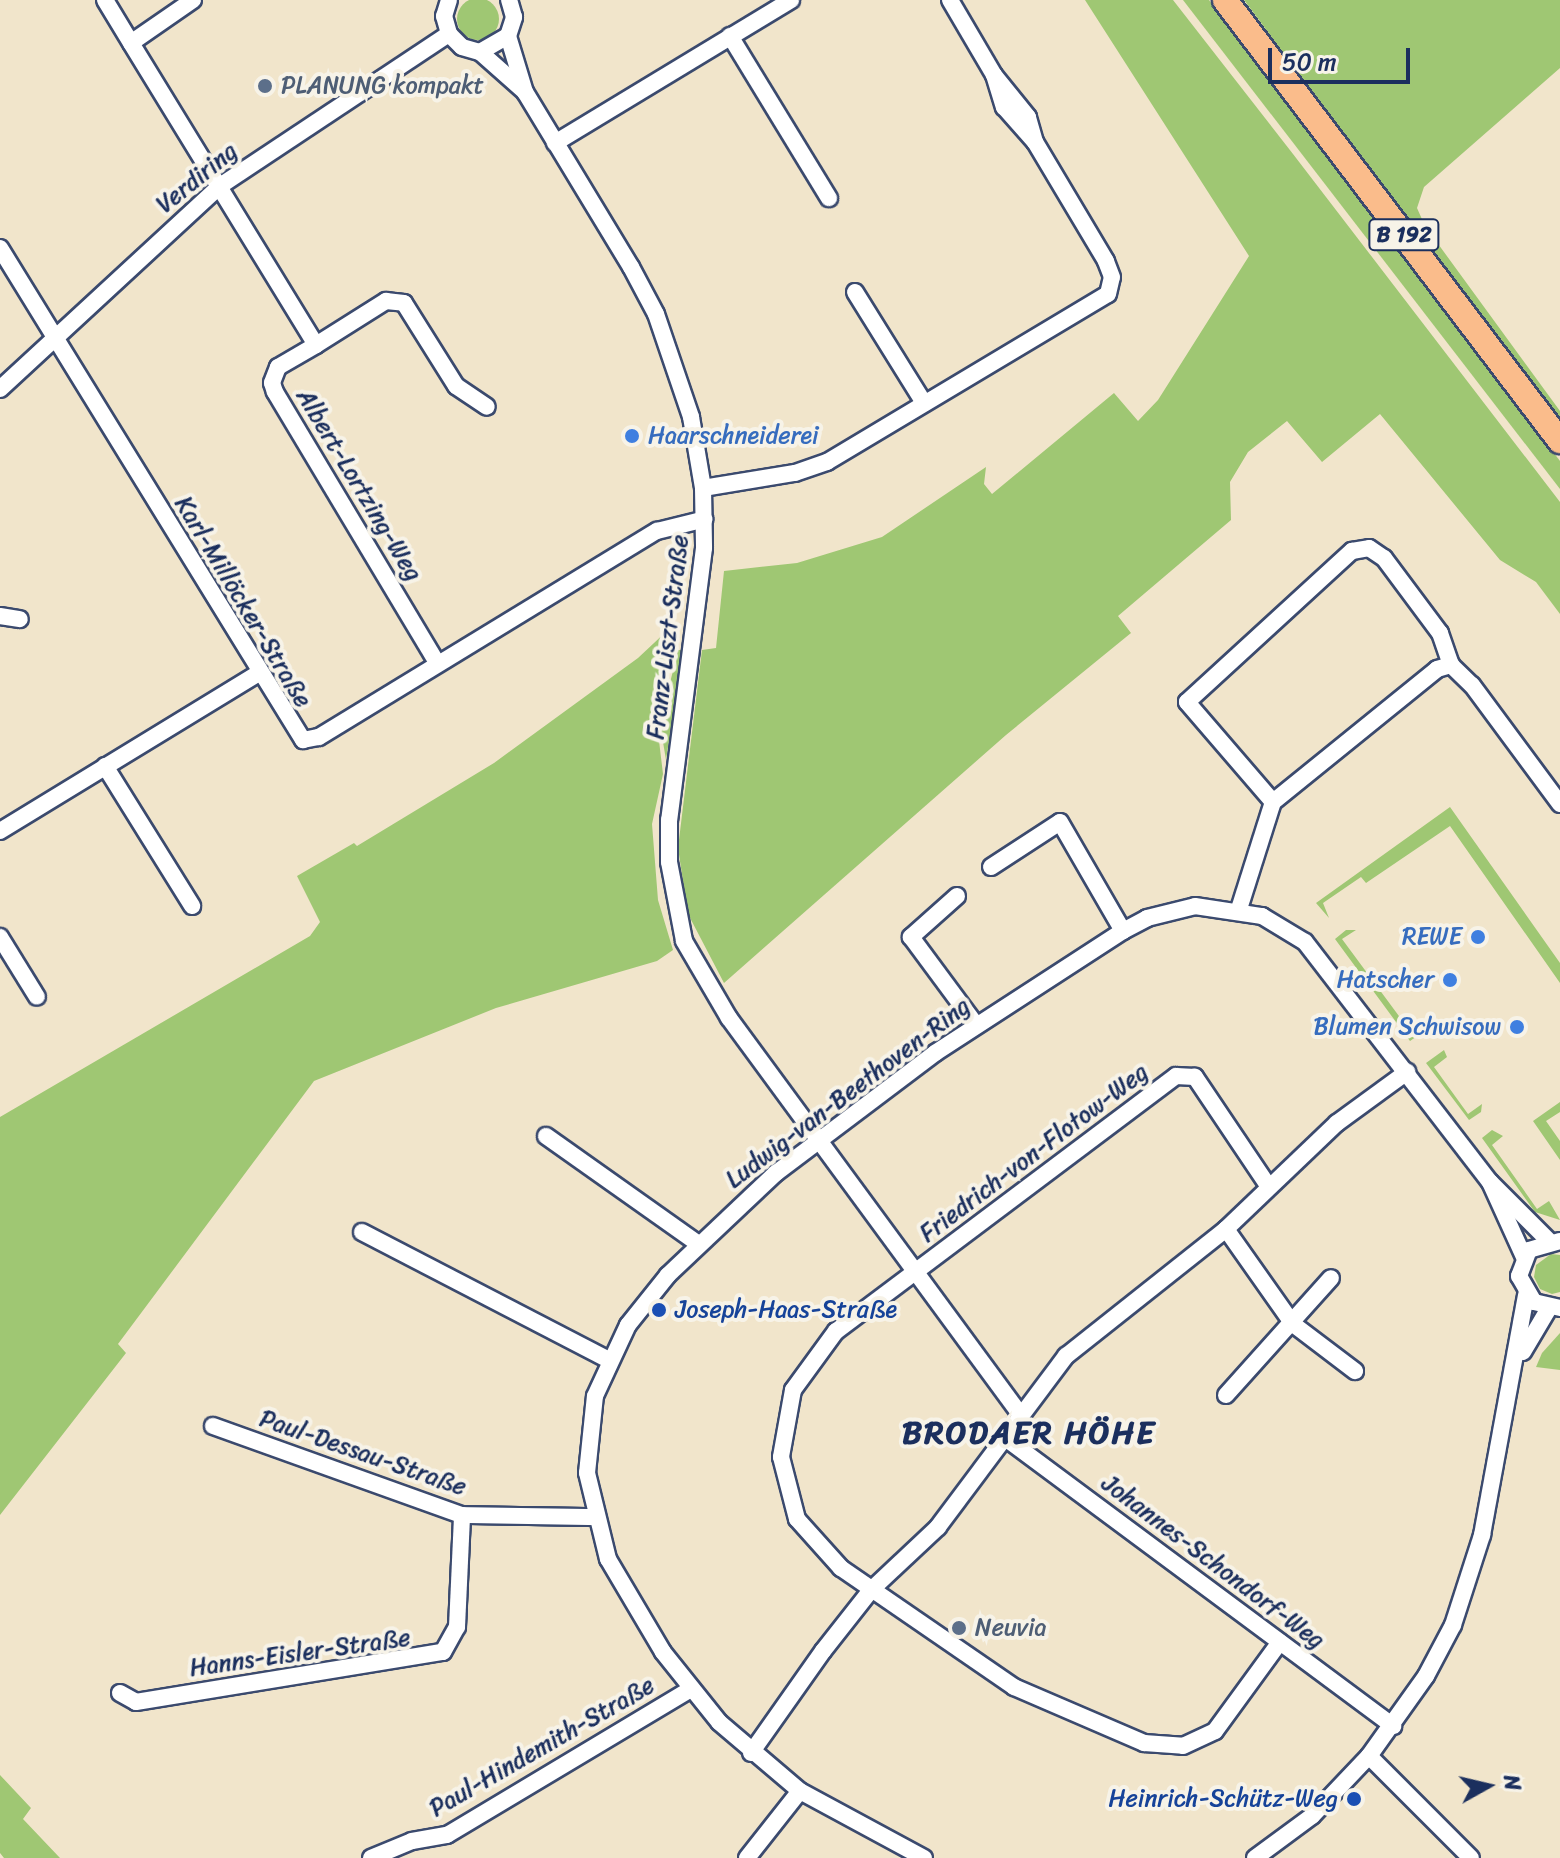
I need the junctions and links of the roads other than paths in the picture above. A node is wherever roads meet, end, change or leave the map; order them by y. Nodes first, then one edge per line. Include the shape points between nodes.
1 (105, 0) edge
2 (193, 0) edge
3 (449, 0) edge
4 (509, 0) edge
5 (791, 0) edge
6 (950, 0) edge
7 (1225, 0) edge
8 (449, 34) junction
9 (508, 36) junction
10 (730, 36) junction
11 (131, 43) junction
12 (480, 52) junction
13 (525, 92) junction
14 (555, 143) junction
15 (220, 186) junction
16 (829, 198) dead end
17 (0, 248) edge
18 (855, 292) dead end
19 (54, 338) junction
20 (316, 345) junction
21 (0, 389) edge
22 (924, 403) junction
23 (487, 407) dead end
24 (1560, 441) edge
25 (703, 488) junction
26 (705, 519) junction
27 (0, 616) edge
28 (20, 619) dead end
29 (437, 663) junction
30 (1451, 665) junction
31 (259, 673) junction
32 (105, 766) junction
33 (1273, 802) junction
34 (1560, 804) edge
35 (0, 831) edge
36 (991, 867) dead end
37 (957, 896) dead end
38 (192, 906) dead end
39 (1239, 909) junction
40 (1123, 931) junction
41 (0, 937) edge
42 (37, 997) dead end
43 (976, 1025) junction
44 (1407, 1072) junction
45 (546, 1136) dead end
46 (818, 1140) junction
47 (1490, 1182) junction
48 (1269, 1187) junction
49 (1226, 1229) junction
50 (362, 1232) dead end
51 (1554, 1241) edge
52 (697, 1243) junction
53 (1524, 1257) junction
54 (914, 1275) junction
55 (1331, 1278) dead end
56 (1526, 1295) junction
57 (1555, 1308) edge
58 (1293, 1324) junction
59 (609, 1360) junction
60 (1355, 1371) dead end
61 (1511, 1374) junction
62 (1226, 1395) dead end
63 (1019, 1413) junction
64 (213, 1426) dead end
65 (1004, 1437) junction
66 (462, 1515) junction
67 (595, 1517) junction
68 (871, 1590) junction
69 (1280, 1642) junction
70 (691, 1689) junction
71 (120, 1693) dead end
72 (1393, 1726) junction
73 (751, 1753) junction
74 (1369, 1756) junction
75 (800, 1791) junction
76 (371, 1858) edge
77 (747, 1858) edge
78 (924, 1858) edge
79 (1255, 1858) edge
80 (1471, 1858) edge

1 - 11 street
2 - 11 street
3 - 8 street via 444,16
4 - 9 street via 514,17
5 - 10 street
6 - 22 street via 994,75 1018,100 1035,142 1106,261 1111,288 1102,302
7 - 24 main road, B 192
8 - 12 street via 462,47
8 - 15 street, Verdiring
9 - 12 street
9 - 13 street, Franz-Liszt-Straße
10 - 14 street
10 - 16 street
11 - 15 street
12 - 13 street, Franz-Liszt-Straße
13 - 14 street, Franz-Liszt-Straße
14 - 25 street, Franz-Liszt-Straße via 656,314 684,391
15 - 19 street, Verdiring
15 - 20 street
17 - 19 street, Karl-Millöcker-Straße
18 - 22 street
19 - 21 street, Verdiring
19 - 31 street, Karl-Millöcker-Straße
20 - 23 street, Albert-Lortzing-Weg via 386,301 404,303 456,386
20 - 29 street, Albert-Lortzing-Weg via 278,367 272,383 275,392
22 - 25 street via 827,462 795,473
25 - 26 street, Franz-Liszt-Straße
26 - 29 street, Karl-Millöcker-Straße via 657,531
26 - 46 street, Franz-Liszt-Straße via 699,622 669,820 677,913 704,979
27 - 28 street
29 - 31 street, Karl-Millöcker-Straße via 310,740 296,734
30 - 33 street via 1420,678
30 - 33 street via 1440,633 1384,558 1369,548 1352,551 1187,702
30 - 34 street
31 - 32 street
32 - 35 street
32 - 38 street
33 - 39 street
36 - 40 street via 1060,822
37 - 43 street via 911,937
39 - 40 street, Ludwig-van-Beethoven-Ring via 1177,910
39 - 44 street, Ludwig-van-Beethoven-Ring via 1305,942
40 - 43 street, Ludwig-van-Beethoven-Ring
41 - 42 street
43 - 46 street, Ludwig-van-Beethoven-Ring
44 - 47 street, Ludwig-van-Beethoven-Ring
44 - 48 street via 1337,1123
45 - 52 street
46 - 52 street, Ludwig-van-Beethoven-Ring
46 - 54 street, Franz-Liszt-Straße
47 - 51 street, Ludwig-van-Beethoven-Ring
47 - 53 street, Ludwig-van-Beethoven-Ring
48 - 49 street
48 - 54 street, Friedrich-von-Flotow-Weg via 1195,1077 1186,1073
49 - 58 street
49 - 63 street via 1066,1356
50 - 59 street
51 - 53 street, Ludwig-van-Beethoven-Ring
52 - 59 street, Ludwig-van-Beethoven-Ring via 628,1325
53 - 56 street, Ludwig-van-Beethoven-Ring via 1519,1276
54 - 63 street, Franz-Liszt-Straße
54 - 68 street via 836,1331 811,1359 793,1390 783,1425 781,1457 797,1519 816,1546
55 - 58 street
56 - 57 street, Ludwig-van-Beethoven-Ring
56 - 61 street, Ludwig-van-Beethoven-Ring
57 - 61 street, Ludwig-van-Beethoven-Ring
58 - 60 street
58 - 62 street
59 - 67 street, Ludwig-van-Beethoven-Ring via 587,1434
61 - 72 street, Ludwig-van-Beethoven-Ring via 1471,1580 1453,1625
63 - 65 street
64 - 66 street, Paul-Dessau-Straße
65 - 68 street via 938,1527
65 - 69 street, Johannes-Schondorf-Weg
66 - 67 street, Paul-Dessau-Straße
66 - 71 street, Hanns-Eisler-Straße via 457,1627 443,1652 136,1702
67 - 70 street, Ludwig-van-Beethoven-Ring via 632,1606
68 - 69 street via 1014,1687 1164,1747 1192,1744 1215,1731
68 - 73 street
69 - 72 street, Johannes-Schondorf-Weg
70 - 73 street, Ludwig-van-Beethoven-Ring
70 - 76 street, Paul-Hindemith-Straße via 447,1835 412,1841
72 - 74 street, Ludwig-van-Beethoven-Ring
73 - 75 street, Ludwig-van-Beethoven-Ring
74 - 79 street, Ludwig-van-Beethoven-Ring via 1312,1816
74 - 80 street
75 - 77 street
75 - 78 street, Ludwig-van-Beethoven-Ring

